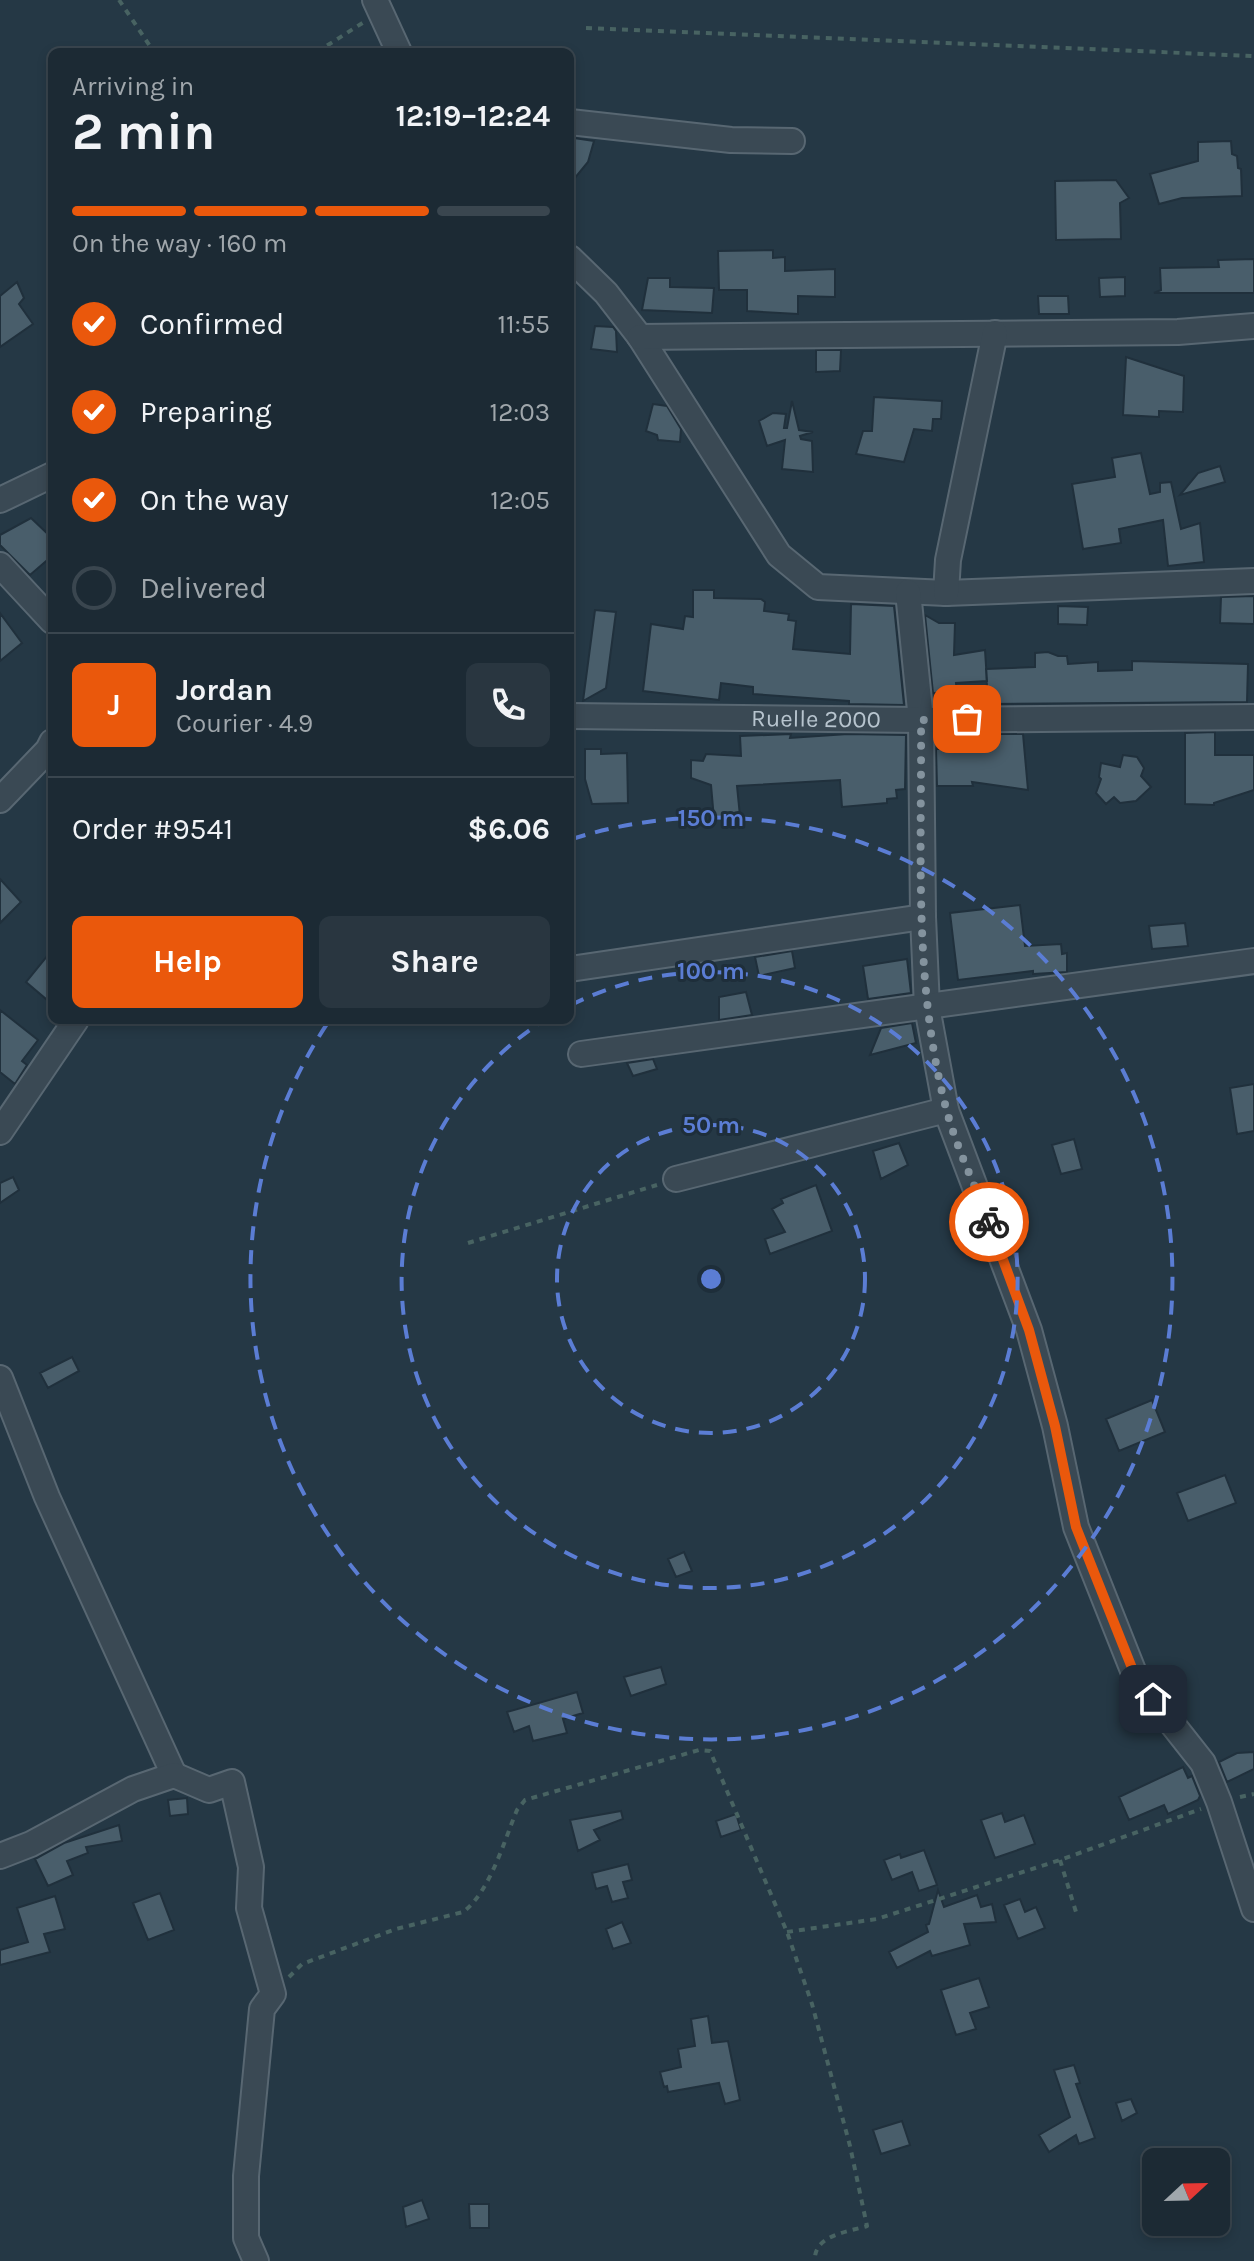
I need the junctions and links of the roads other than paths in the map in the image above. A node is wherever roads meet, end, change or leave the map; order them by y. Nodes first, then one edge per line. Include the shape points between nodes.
1 (377, 6) edge
2 (397, 48) edge
3 (574, 122) edge
4 (792, 141) dead end
5 (574, 262) edge
6 (1254, 326) edge
7 (995, 333) junction
8 (640, 337) junction
9 (48, 477) edge
10 (0, 500) edge
11 (0, 565) edge
12 (1254, 581) edge
13 (908, 592) junction
14 (946, 593) junction
15 (48, 617) edge
16 (574, 716) edge
17 (1254, 717) edge
18 (921, 720) junction
19 (48, 750) edge
20 (0, 800) edge
21 (923, 917) junction
22 (1254, 961) edge
23 (574, 968) edge
24 (927, 1007) junction
25 (73, 1024) edge
26 (581, 1054) dead end
27 (946, 1110) junction
28 (0, 1132) edge
29 (676, 1179) road end
30 (0, 1378) edge
31 (174, 1775) junction
32 (0, 1856) edge
33 (1254, 1909) edge
34 (256, 2261) edge

1 - 2 street
3 - 4 street via 731,140
5 - 8 street
6 - 7 street
7 - 8 street
7 - 14 street via 948,560
8 - 13 street via 779,555 818,587
9 - 10 street
11 - 15 street
12 - 14 street
13 - 14 street
13 - 18 street
16 - 18 street, Ruelle 2000
17 - 18 street, Ruelle 2000
18 - 21 street
19 - 20 street
21 - 23 street
21 - 24 street
22 - 24 street
24 - 26 street
24 - 27 street
25 - 28 street
27 - 29 street
27 - 33 street via 1029,1330 1076,1527 1136,1678 1203,1763
30 - 31 street via 47,1497
31 - 32 street via 133,1789
31 - 34 street via 209,1790 232,1782 251,1867 249,1908 273,1994 262,2009 246,2176 246,2238

